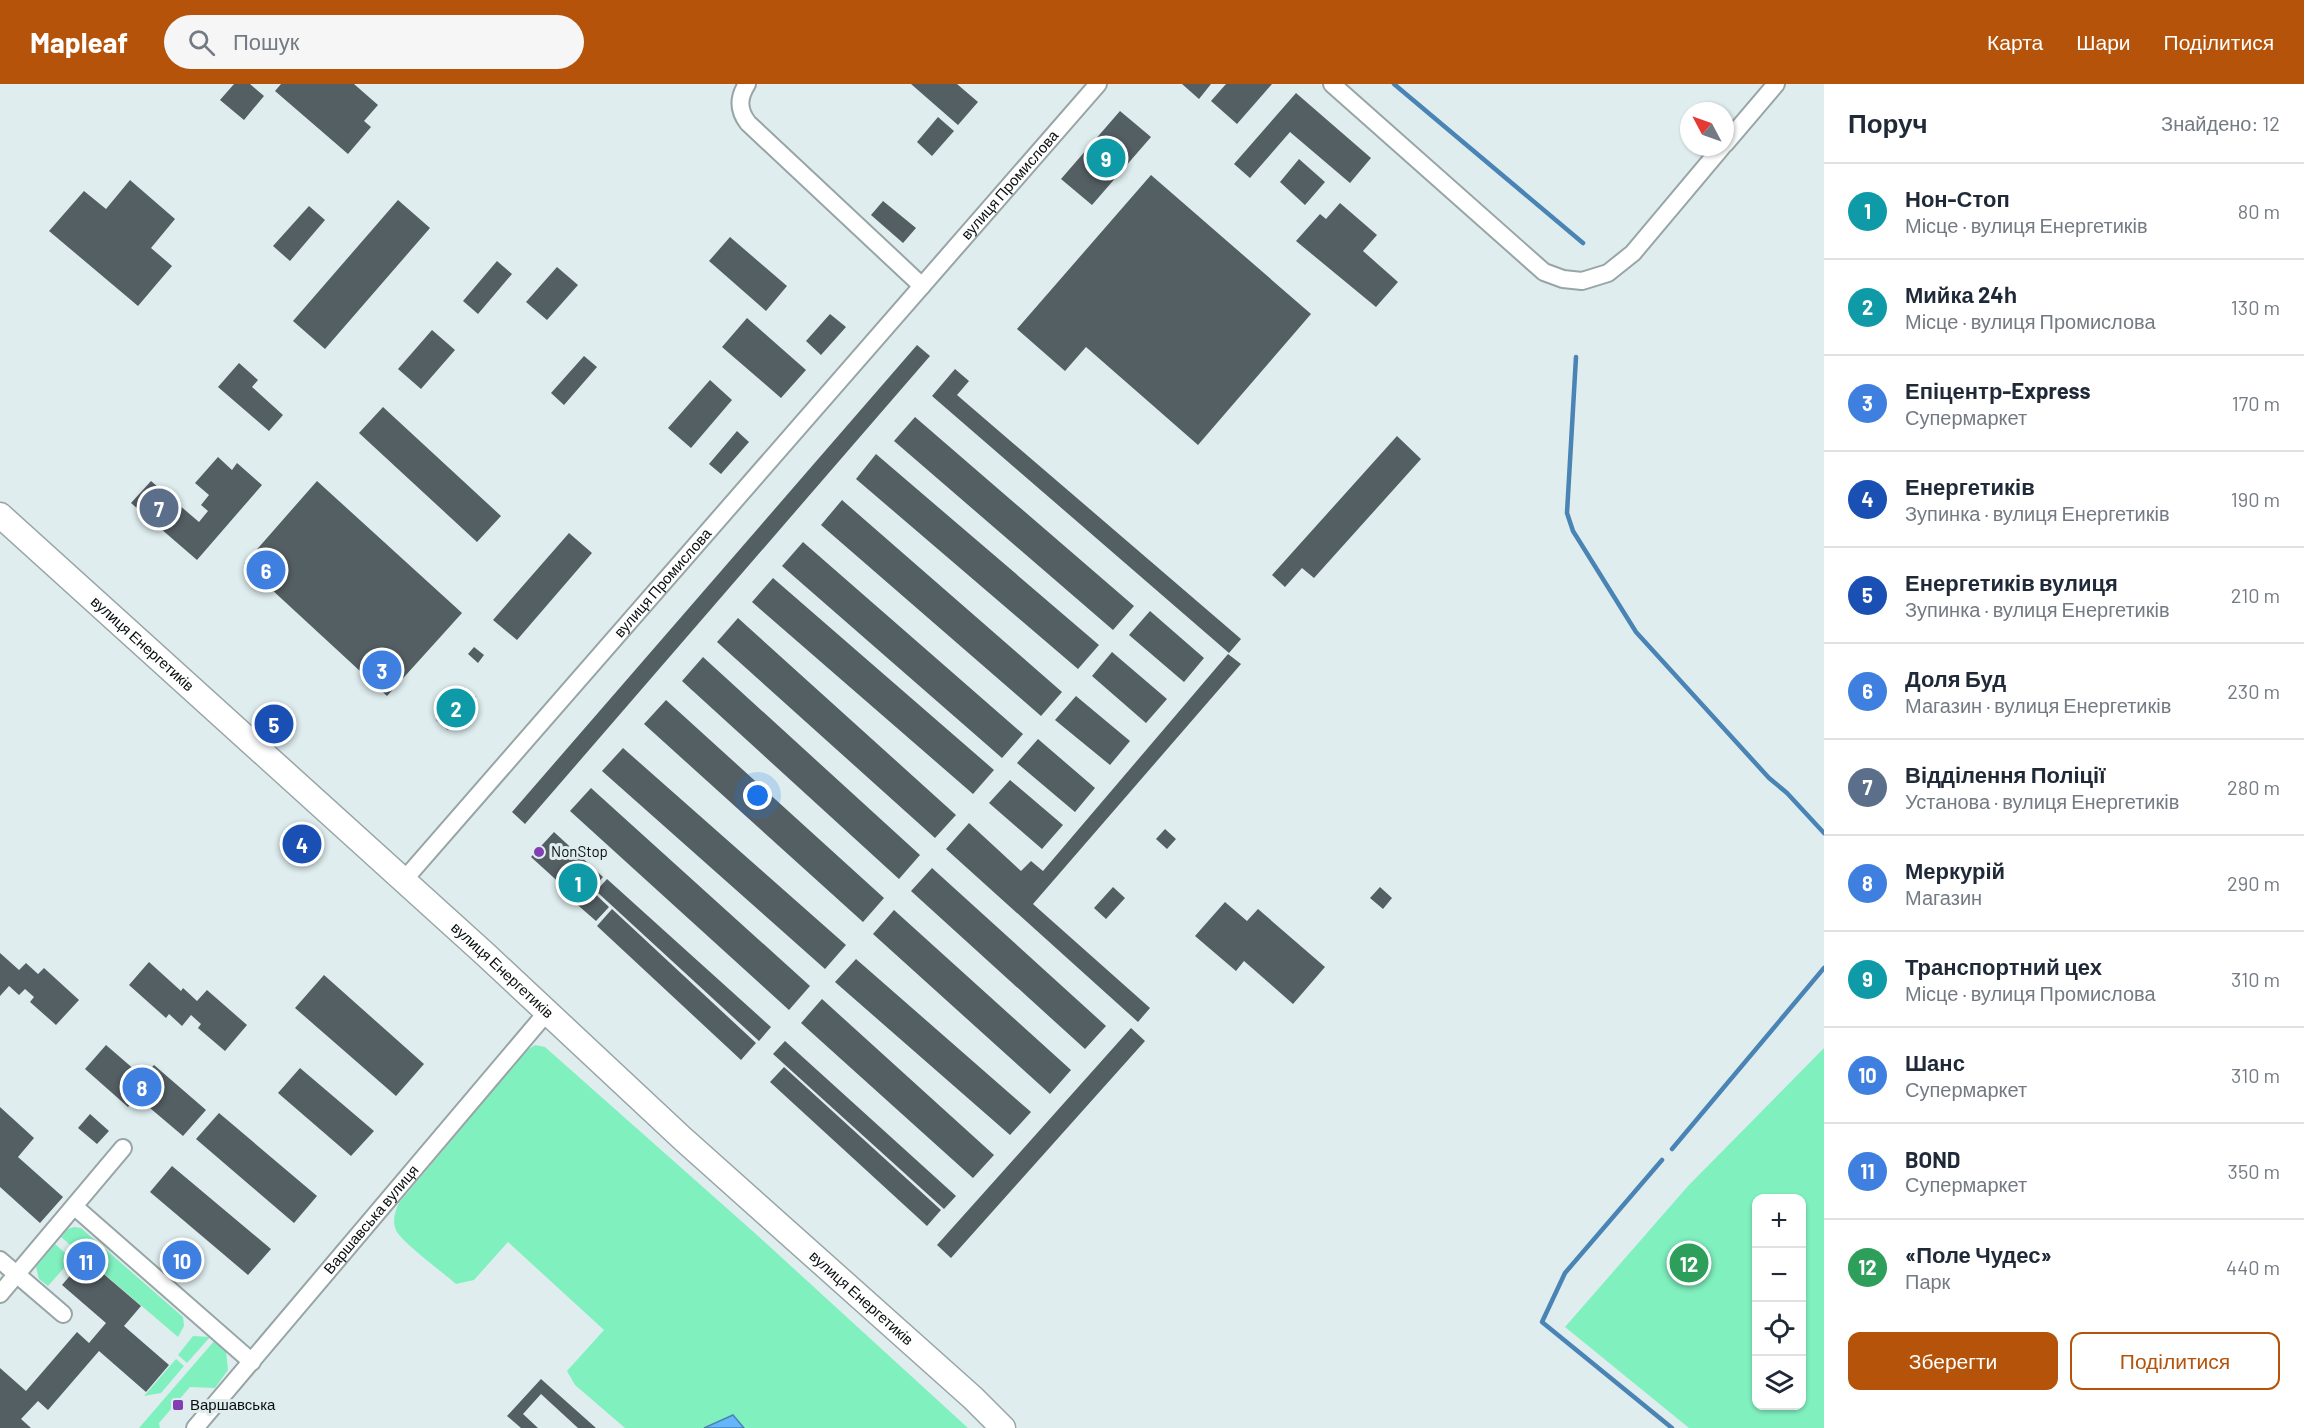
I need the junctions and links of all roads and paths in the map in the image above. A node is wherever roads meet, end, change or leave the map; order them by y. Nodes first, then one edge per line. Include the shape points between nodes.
1 (747, 84) edge
2 (1098, 84) edge
3 (1332, 84) edge
4 (1776, 84) edge
5 (1734, 133) edge
6 (1715, 156) edge
7 (922, 286) junction
8 (0, 515) edge
9 (404, 880) junction
10 (547, 1012) junction
11 (123, 1148) dead end
12 (75, 1208) junction
13 (0, 1260) edge
14 (18, 1274) junction
15 (0, 1294) edge
16 (63, 1314) dead end
17 (252, 1362) junction
18 (195, 1428) edge
19 (1003, 1428) edge

1 - 7 street via 740,104 748,123
2 - 7 street, вулиця Промислова
3 - 6 street via 1544,272 1563,279 1582,281 1608,273 1633,252
4 - 5 street
7 - 9 street, вулиця Промислова
8 - 9 main road, вулиця Енергетиків
9 - 10 main road, вулиця Енергетиків
10 - 17 street, Варшавська вулиця
10 - 19 main road, вулиця Енергетиків
11 - 12 street
12 - 14 street
12 - 17 street
13 - 14 street
14 - 15 street
14 - 16 street
17 - 18 street, Варшавська вулиця

